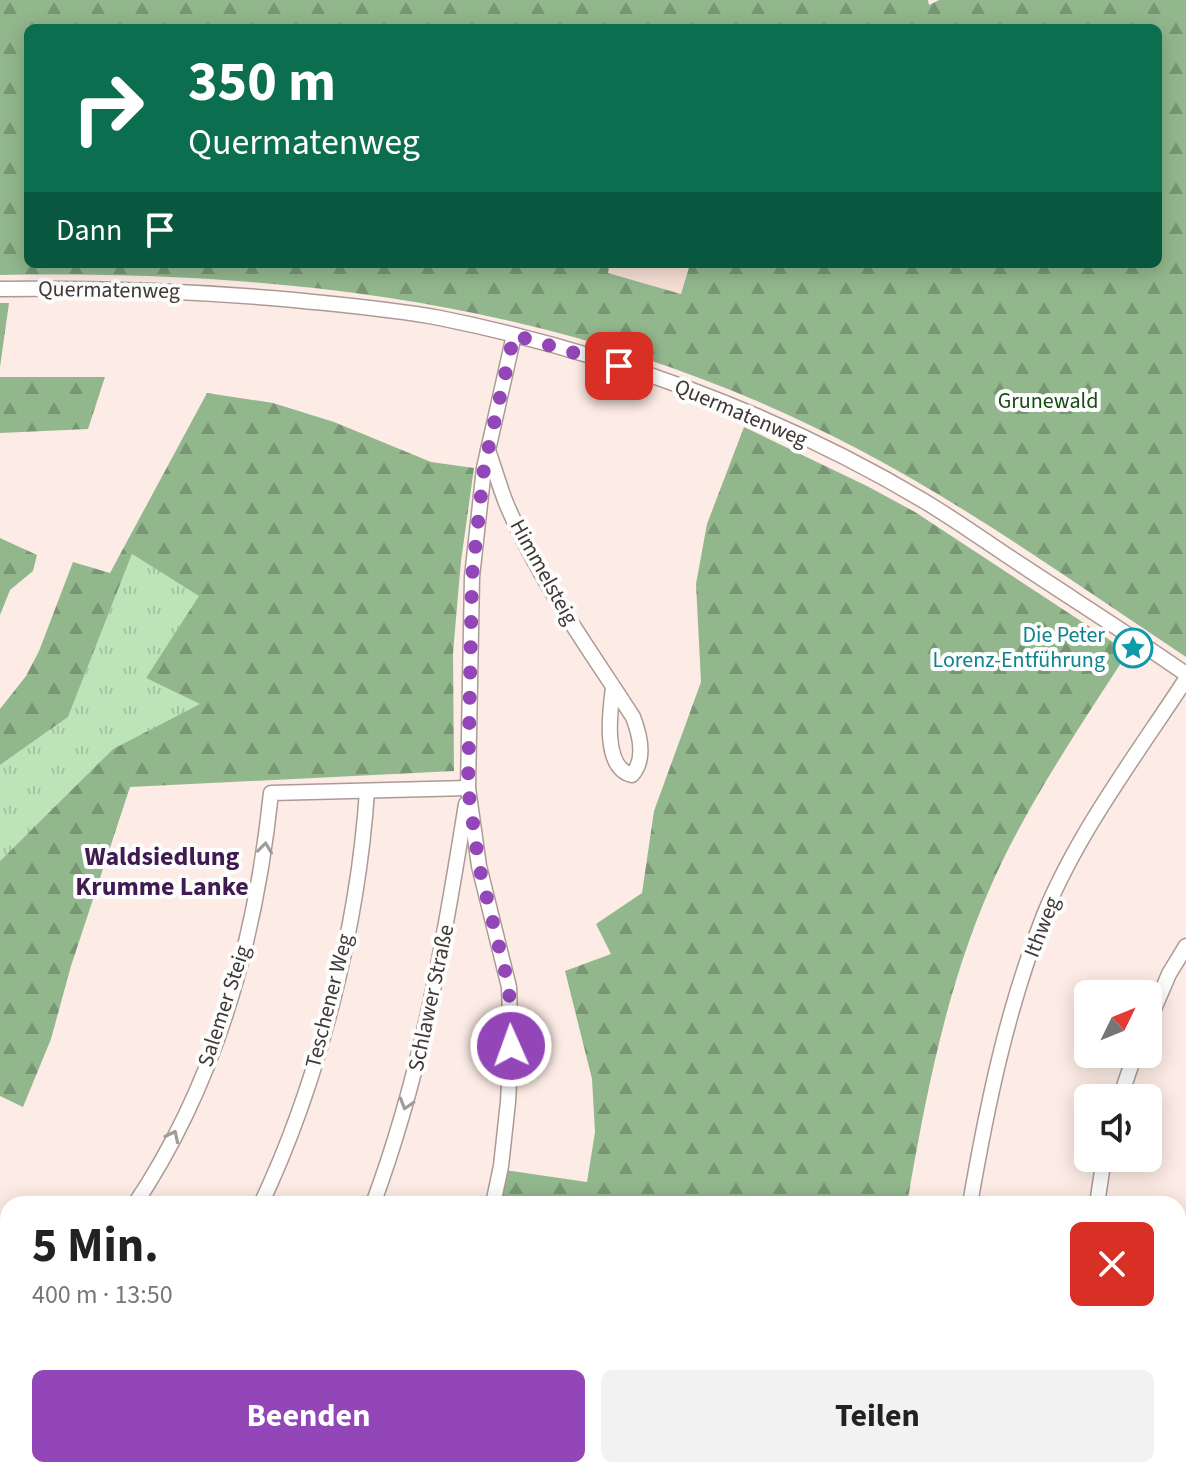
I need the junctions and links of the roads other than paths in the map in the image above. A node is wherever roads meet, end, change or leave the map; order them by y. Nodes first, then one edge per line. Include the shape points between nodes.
1 (0, 289) edge
2 (514, 335) junction
3 (488, 449) junction
4 (1186, 676) edge
5 (613, 688) junction
6 (468, 788) junction
7 (367, 791) junction
8 (1186, 946) edge
9 (1162, 990) edge
10 (1102, 1172) edge
11 (140, 1196) edge
12 (265, 1196) edge
13 (376, 1196) edge
14 (495, 1196) edge
15 (971, 1196) edge
16 (1098, 1196) edge

1 - 2 street, Quermatenweg via 188,291 326,303 438,318
2 - 3 street
2 - 4 street, Quermatenweg via 673,384 826,449 923,500
3 - 5 street, Himmelsteig via 519,530
3 - 6 street via 472,577
4 - 15 street, Ithweg via 1084,837 1044,915 993,1078
5 - 5 street, Himmelsteig via 608,725 612,746 618,768 632,775 640,757 638,729
6 - 7 street
6 -> 13 street, Schlawer Straße via 446,933 418,1063
6 - 14 street via 479,866 509,987 508,1102
11 -> 7 street, Salemer Steig via 174,1137 222,1023 254,905 271,793
7 - 12 street, Teschener Weg via 365,834 339,974 286,1149
8 - 9 street
10 - 16 street

